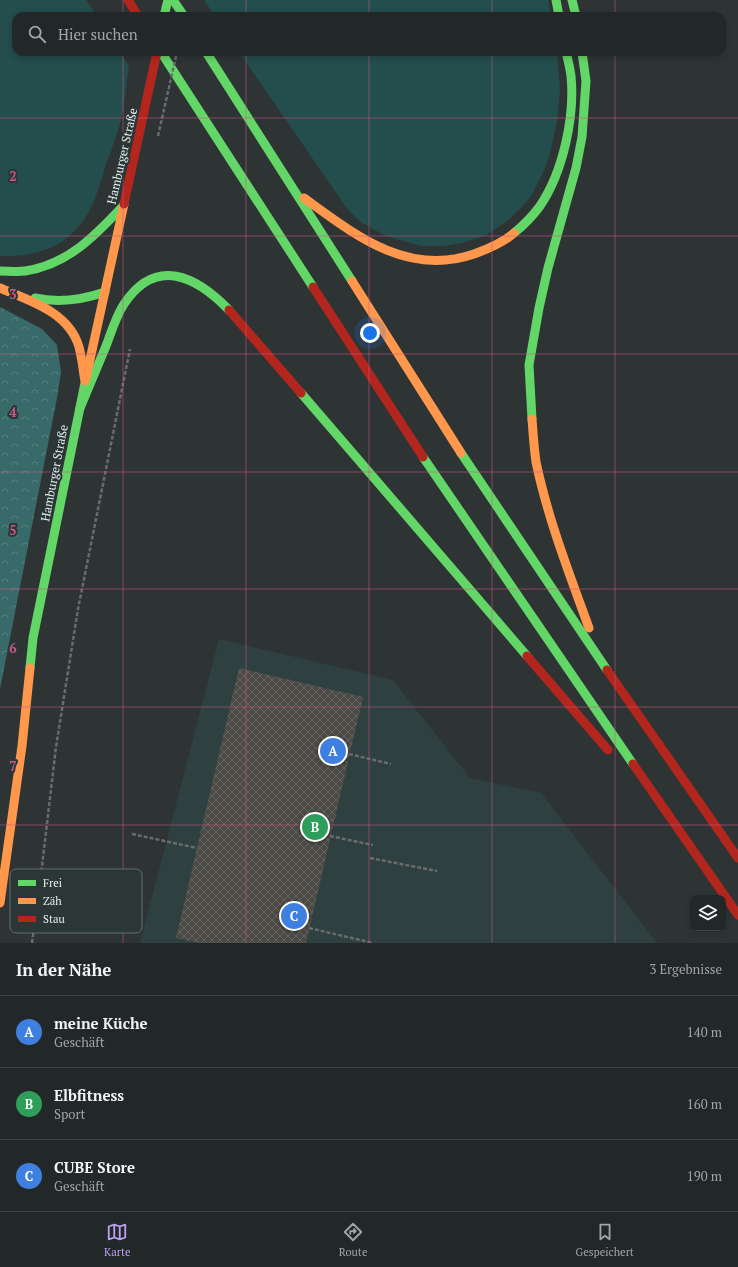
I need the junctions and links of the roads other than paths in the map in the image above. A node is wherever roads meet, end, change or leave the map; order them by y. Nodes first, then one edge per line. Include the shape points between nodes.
1 (128, 0) edge
2 (168, 0) edge
3 (173, 0) edge
4 (556, 0) edge
5 (572, 0) edge
6 (136, 12) edge
7 (165, 12) edge
8 (181, 12) edge
9 (559, 12) edge
10 (575, 12) edge
11 (156, 56) edge
12 (164, 56) edge
13 (209, 56) edge
14 (567, 56) edge
15 (583, 56) edge
16 (294, 190) junction
17 (123, 206) junction
18 (0, 271) edge
19 (0, 288) edge
20 (12, 292) junction
21 (105, 292) junction
22 (85, 381) junction
23 (80, 408) junction
24 (601, 661) junction
25 (612, 754) dead end
26 (627, 772) dead end
27 (684, 838) junction
28 (738, 858) edge
29 (0, 903) edge
30 (738, 915) edge

1 - 6 main road
2 - 7 main road
3 - 8 main road
4 - 9 main road
5 - 10 main road
11 - 17 main road, Hamburger Straße
12 - 27 main road via 415,444
13 - 16 main road
14 - 16 main road via 571,81 567,135 550,189 532,216 510,237 488,249 464,258 439,262 409,258 379,248 352,233
15 - 24 main road via 586,81 582,137 540,301 529,372 536,460 545,500
16 - 24 main road via 444,427
17 - 18 main road via 77,251 50,265 23,271
17 - 21 main road, Hamburger Straße
19 - 20 main road
20 - 21 main road via 57,301 85,299
20 - 22 main road via 49,310 69,326 79,347
21 - 22 main road, Hamburger Straße
22 - 23 main road, Hamburger Straße
23 - 25 main road via 123,304 131,292 144,282 170,274 213,293
23 - 29 main road, Hamburger Straße via 33,638 22,746
24 - 28 main road
26 - 27 main road
27 - 30 main road

